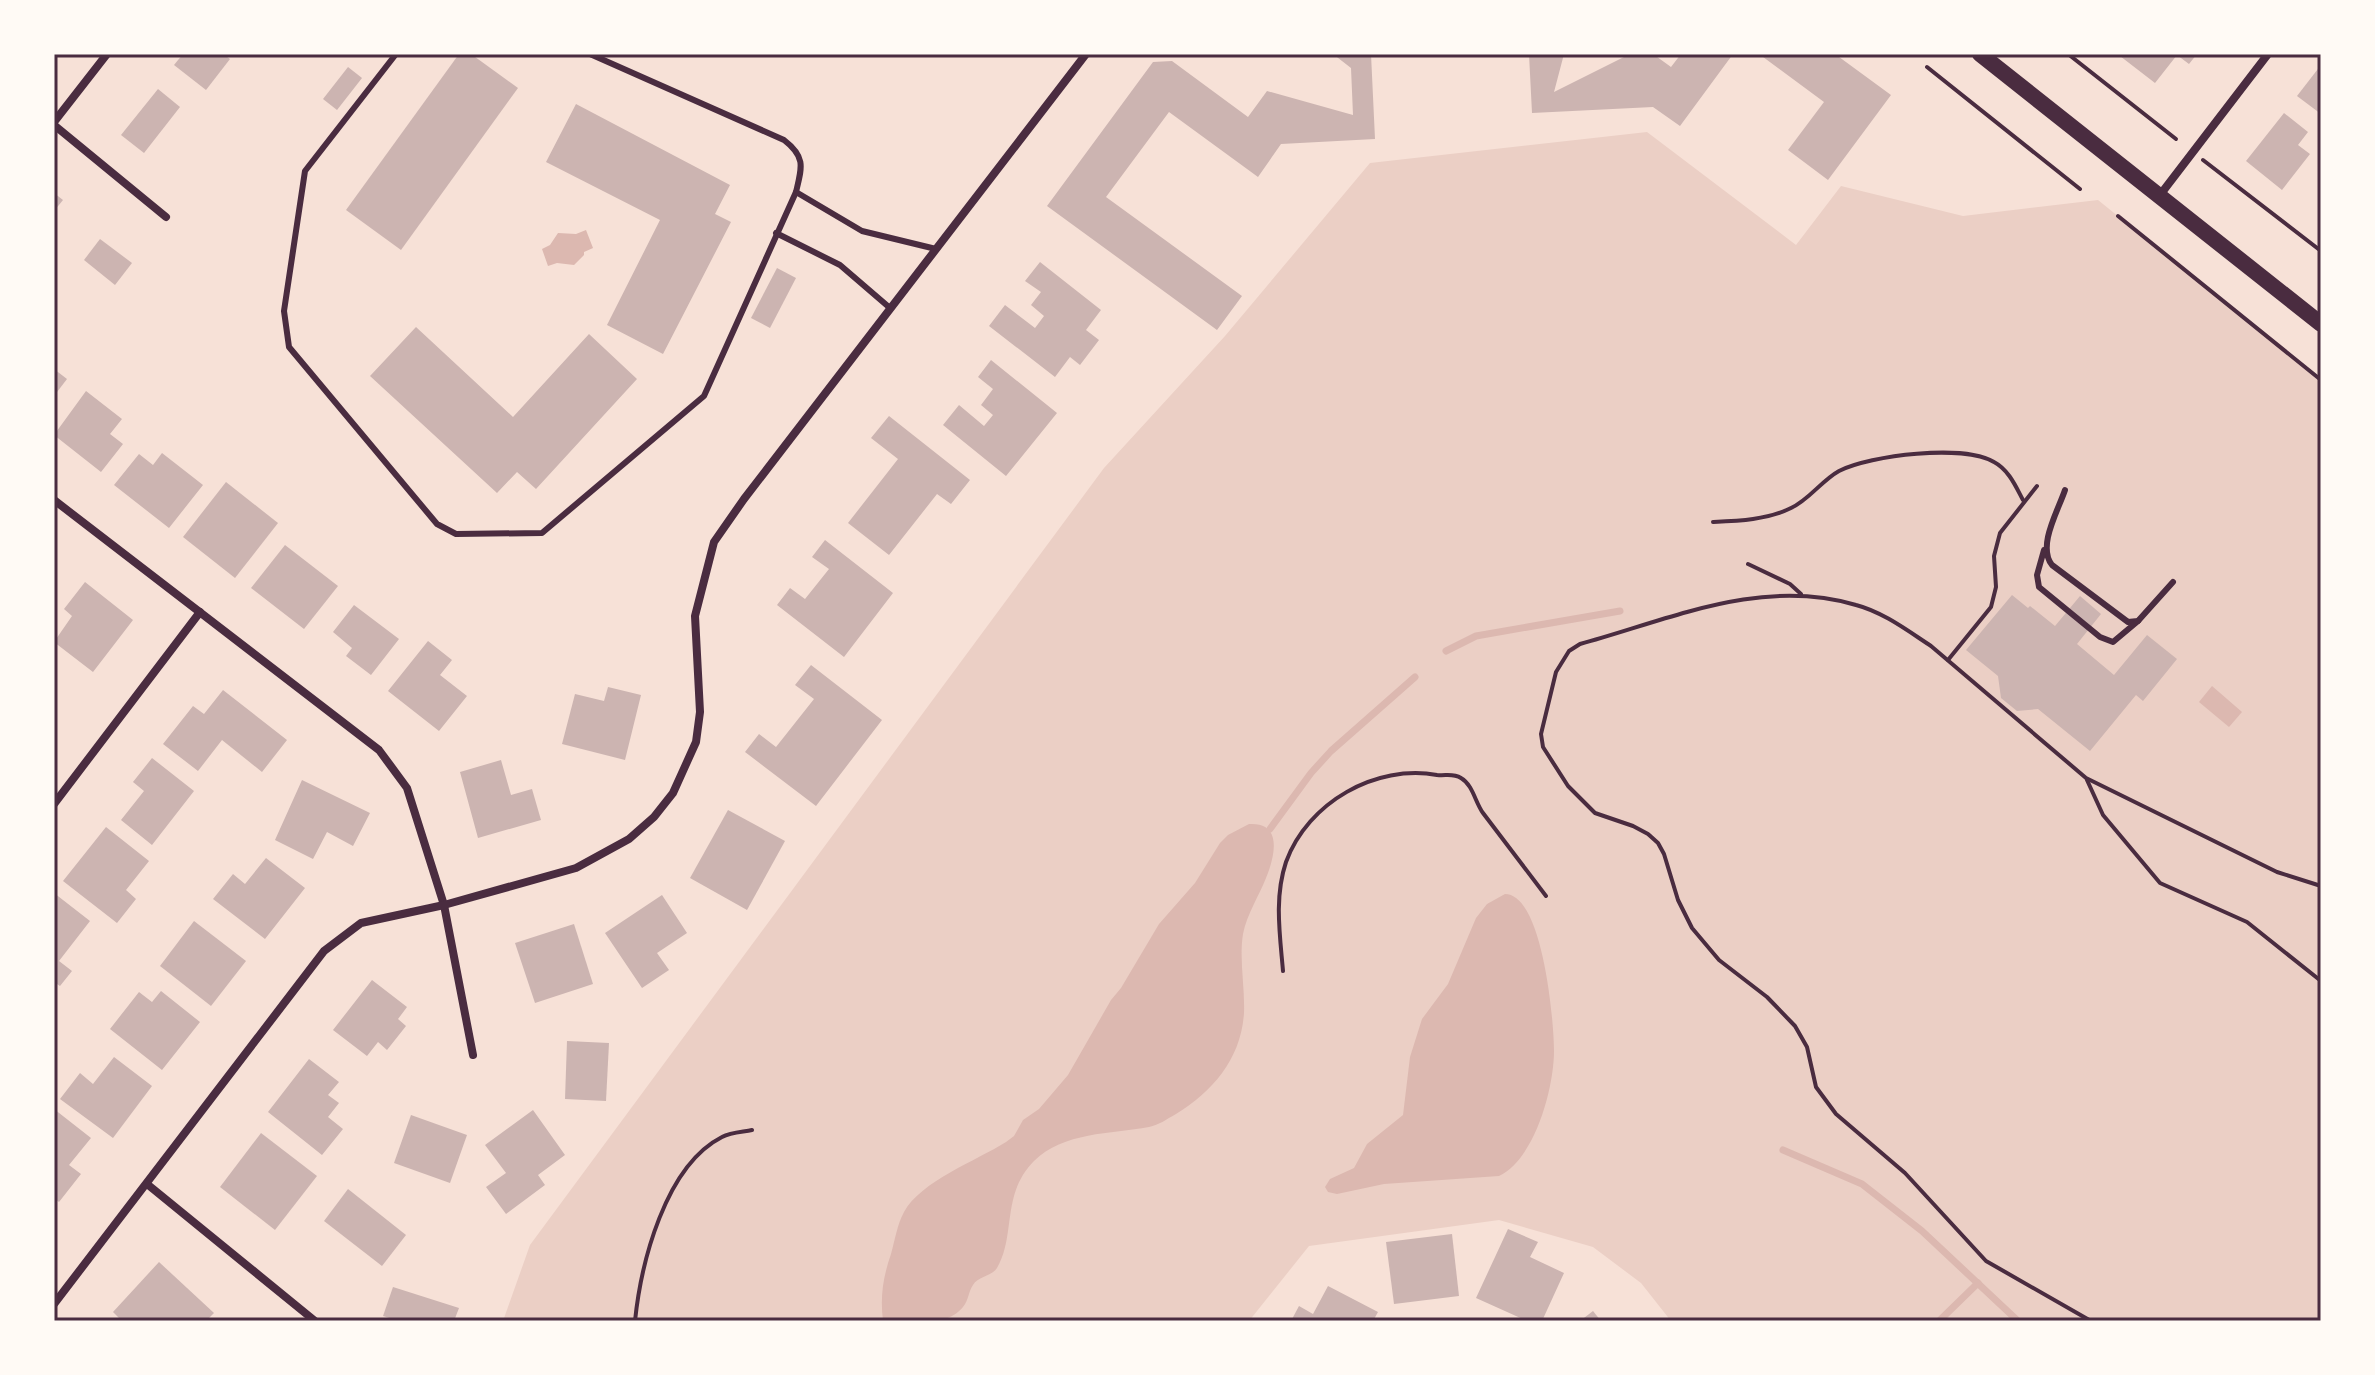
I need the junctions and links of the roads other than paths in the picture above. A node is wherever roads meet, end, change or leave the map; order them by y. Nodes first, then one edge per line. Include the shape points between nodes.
1 (107, 54) edge
2 (396, 54) edge
3 (590, 54) edge
4 (1086, 54) edge
5 (1980, 54) edge
6 (2268, 54) edge
7 (601, 56) edge
8 (54, 124) edge
9 (796, 192) junction
10 (2160, 195) junction
11 (166, 217) dead end
12 (776, 233) junction
13 (936, 249) junction
14 (890, 308) junction
15 (2321, 324) edge
16 (2065, 490) dead end
17 (54, 500) edge
18 (2045, 547) junction
19 (2173, 582) dead end
20 (200, 612) junction
21 (2138, 621) junction
22 (54, 804) edge
23 (444, 905) junction
24 (473, 1055) dead end
25 (147, 1184) junction
26 (54, 1304) edge
27 (315, 1321) edge

1 - 8 street
2 - 12 lane via 305,171 284,311 289,347 437,524 456,534 542,533 704,396
3 - 7 lane
4 - 13 street
5 - 10 main road
6 - 10 street
7 - 9 lane via 784,140 798,151
8 - 11 street
9 - 12 lane
9 - 13 lane via 862,231
10 - 15 main road
12 - 14 lane via 840,265
13 - 14 street
14 - 23 street via 714,542 695,616 700,712 696,742 673,793 629,839 591,862
16 - 18 lane
17 - 20 street
18 - 21 lane via 2052,565 2121,618
18 - 21 lane via 2039,587 2100,637 2113,642
19 - 21 lane
20 - 22 street
20 - 23 street via 379,750 407,788
23 - 24 street
23 - 25 street via 361,923 324,951
25 - 26 street
25 - 27 street

